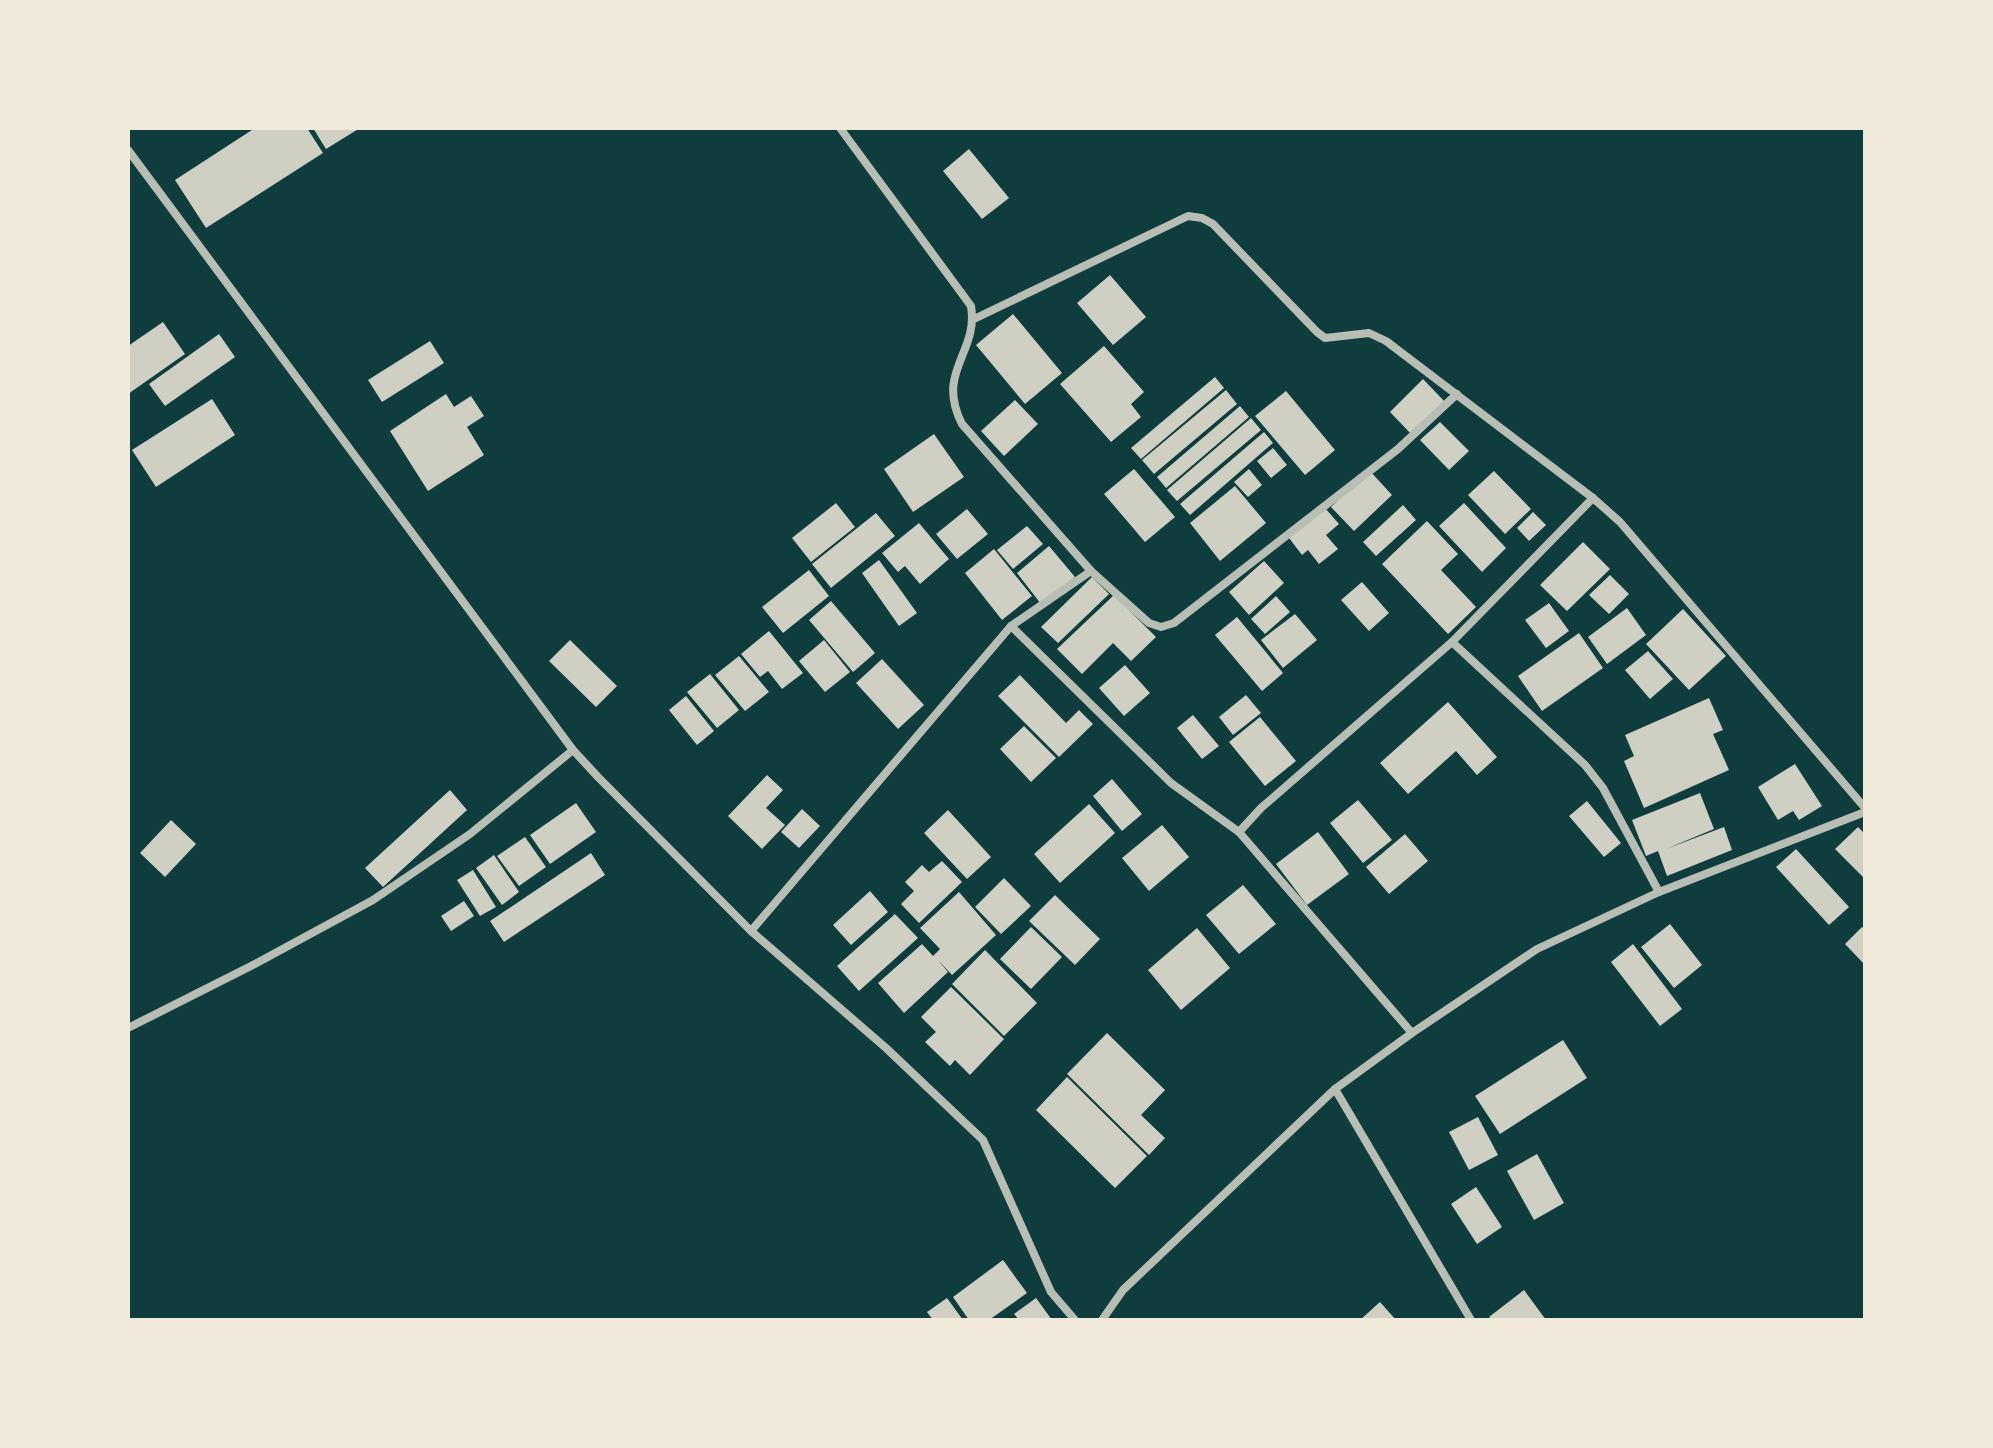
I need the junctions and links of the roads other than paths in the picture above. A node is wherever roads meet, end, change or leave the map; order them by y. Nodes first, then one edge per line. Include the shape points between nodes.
1 (840, 128) edge
2 (128, 150) edge
3 (974, 319) junction
4 (1457, 394) junction
5 (1593, 498) junction
6 (1091, 571) junction
7 (1011, 626) junction
8 (1452, 642) junction
9 (573, 750) junction
10 (1865, 810) edge
11 (1239, 832) junction
12 (1659, 892) junction
13 (751, 931) junction
14 (128, 1028) edge
15 (1412, 1033) junction
16 (1335, 1089) junction
17 (1075, 1320) edge
18 (1102, 1320) edge
19 (1471, 1320) edge

1 - 3 street via 971,306
2 - 9 street
3 - 4 street via 1188,216 1202,218 1325,338 1369,333
3 - 6 street via 953,381 954,408 962,424
4 - 5 street
4 - 6 street via 1398,449 1174,623 1149,623
5 - 8 street
5 - 10 street via 1620,522
6 - 7 street
7 - 11 street via 1171,783
7 - 13 street
8 - 11 street
8 - 12 street via 1585,765
9 - 13 street
9 - 14 street via 470,834 373,900
10 - 12 street
11 - 15 street
12 - 15 street via 1537,949
13 - 17 street via 983,1140 1051,1292
15 - 16 street
16 - 18 street via 1123,1290
16 - 19 street

